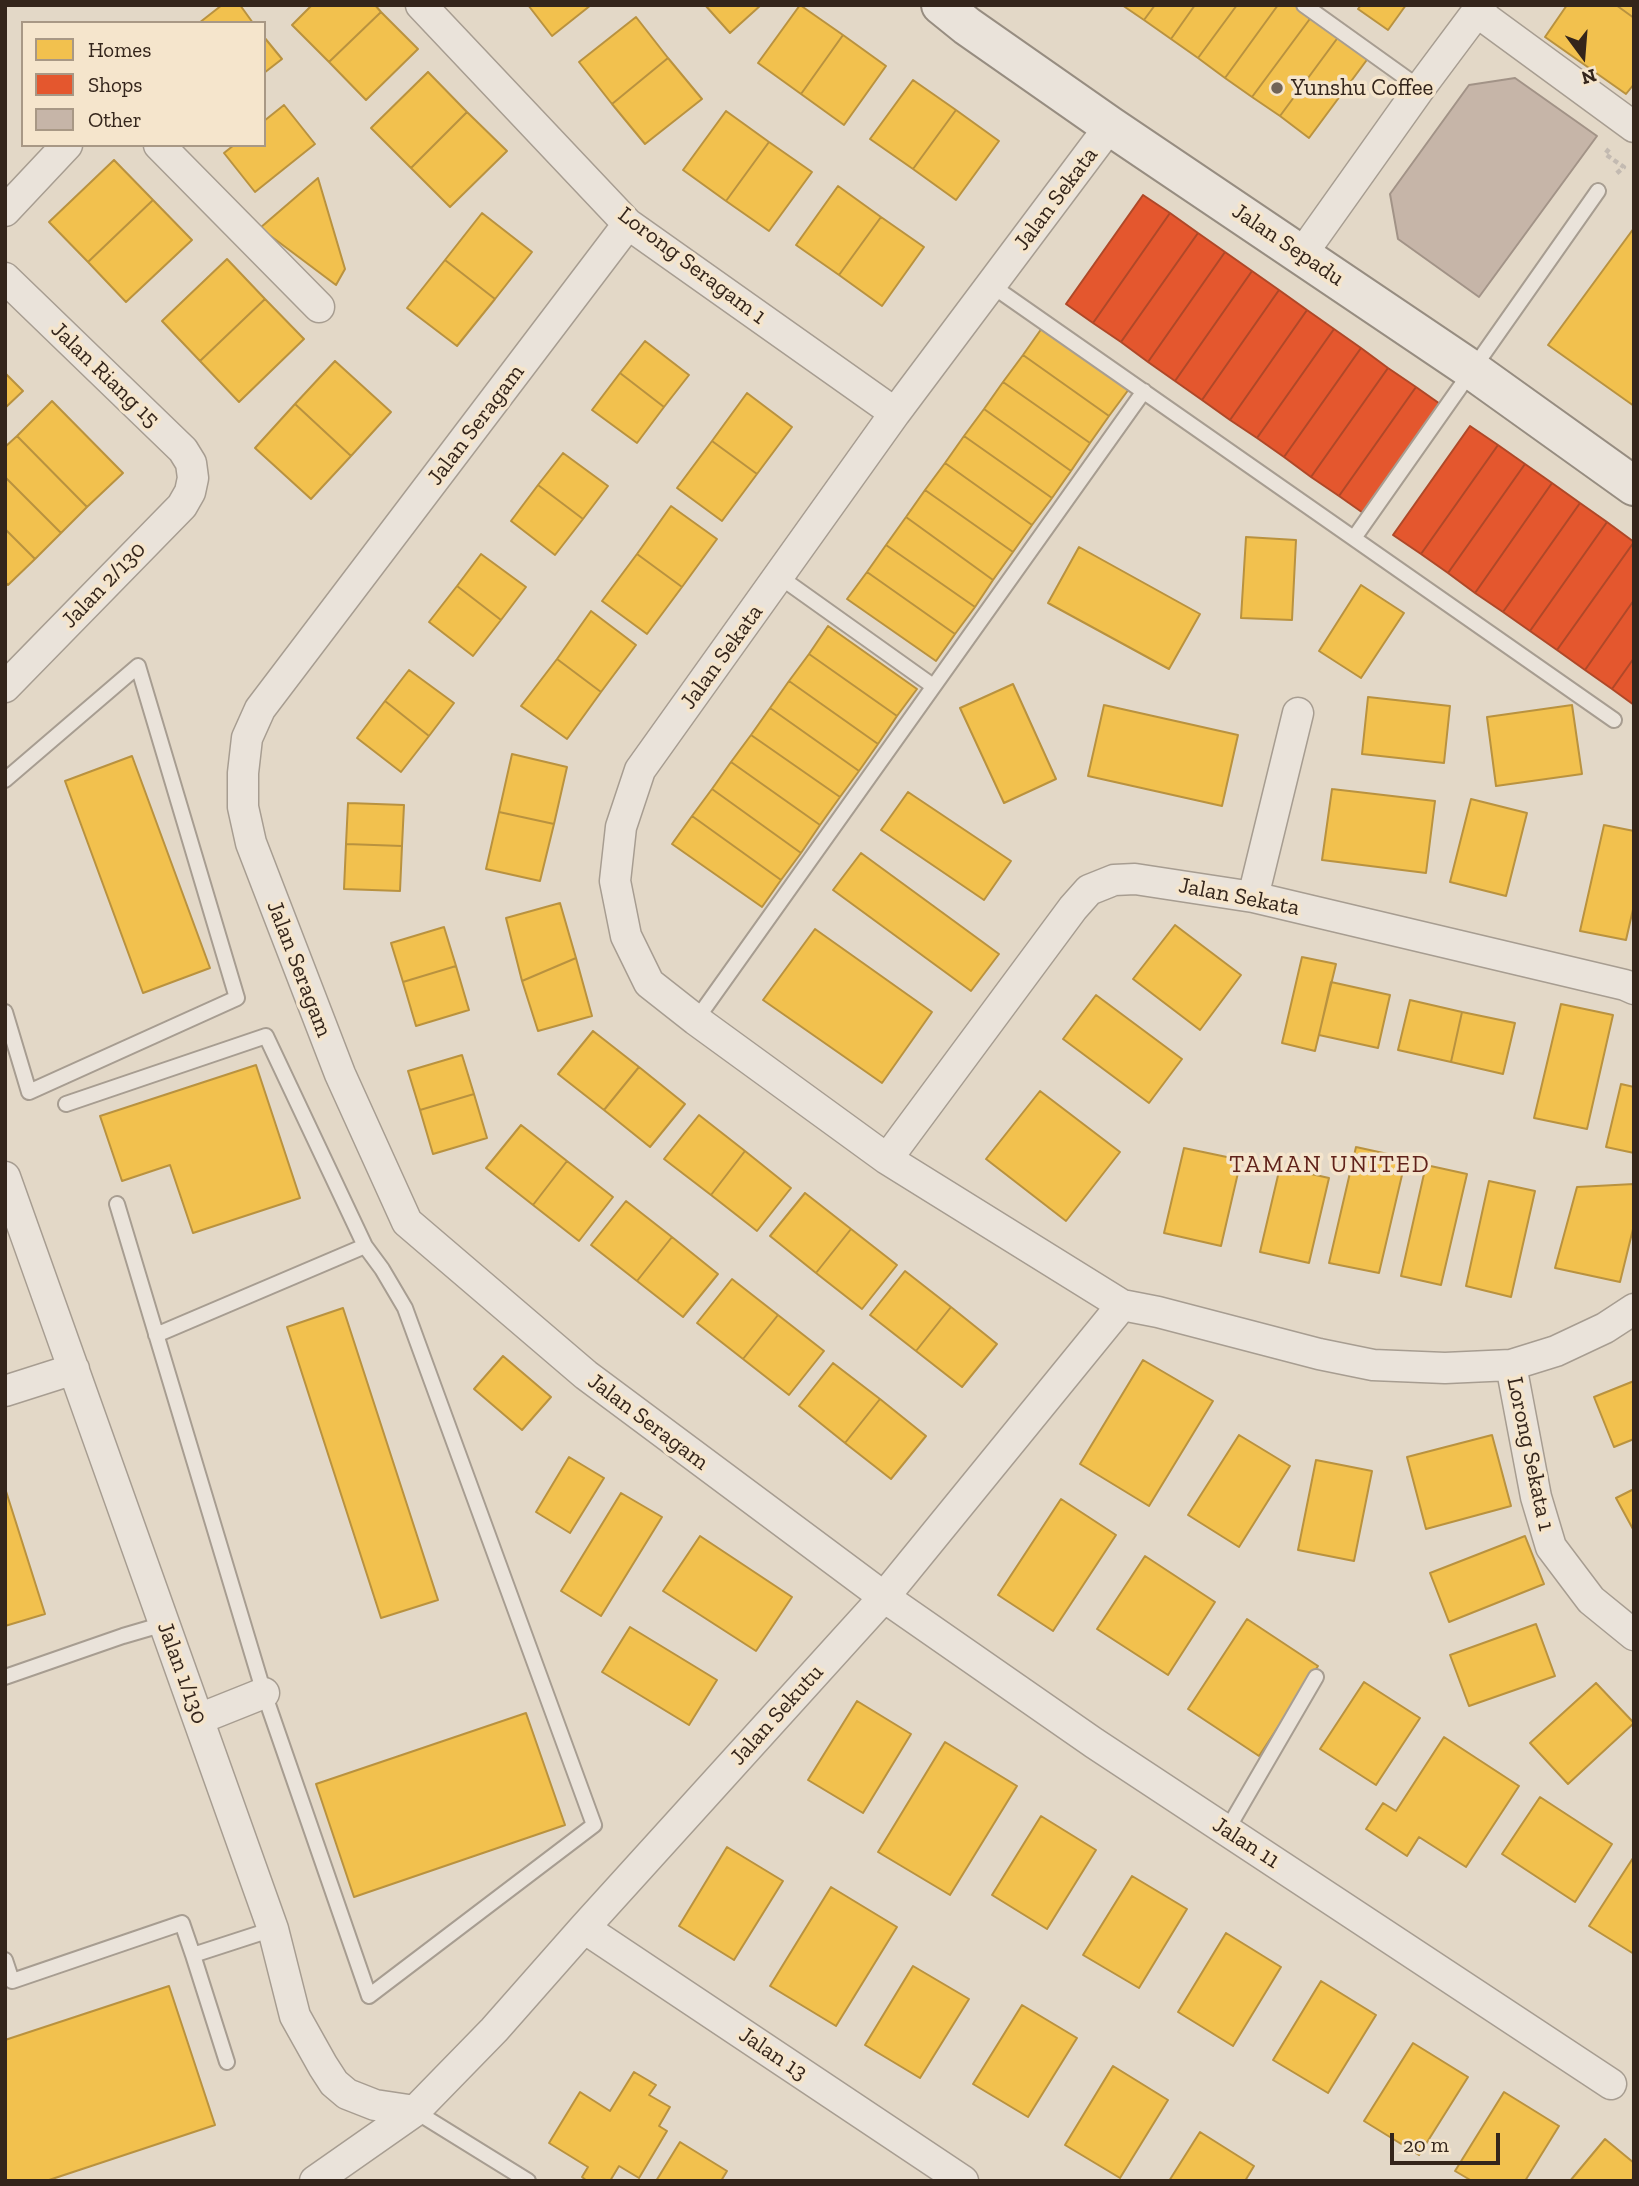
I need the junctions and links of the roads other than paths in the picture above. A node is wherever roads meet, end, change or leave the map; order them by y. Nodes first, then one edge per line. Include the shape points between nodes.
1 (421, 5) edge
2 (941, 5) edge
3 (1304, 5) edge
4 (1480, 9) edge
5 (1420, 88) junction
6 (1632, 121) edge
7 (1110, 126) junction
8 (65, 147) edge
9 (161, 147) edge
10 (1598, 191) road end
11 (5, 211) edge
12 (628, 224) junction
13 (1302, 254) junction
14 (5, 278) edge
15 (991, 285) junction
16 (319, 307) dead end
17 (1472, 370) junction
18 (1143, 391) junction
19 (895, 413) junction
20 (193, 478) joint
21 (1634, 486) edge
22 (1354, 538) junction
23 (780, 577) junction
24 (933, 686) junction
25 (5, 687) edge
26 (1298, 713) dead end
27 (1614, 720) dead end
28 (5, 780) edge
29 (1253, 897) junction
30 (1634, 989) edge
31 (5, 1012) edge
32 (696, 1020) junction
33 (66, 1104) dead end
34 (887, 1158) junction
35 (5, 1177) edge
36 (117, 1204) dead end
37 (365, 1246) junction
38 (1122, 1305) junction
39 (1634, 1309) edge
40 (156, 1335) junction
41 (1511, 1365) junction
42 (74, 1369) junction
43 (5, 1391) edge
44 (884, 1597) junction
45 (164, 1624) junction
46 (1634, 1635) edge
47 (5, 1677) edge
48 (1316, 1677) dead end
49 (264, 1693) junction
50 (199, 1719) junction
51 (1227, 1830) junction
52 (584, 1928) junction
53 (274, 1929) junction
54 (193, 1955) junction
55 (5, 1960) edge
56 (227, 2062) dead end
57 (1611, 2084) dead end
58 (415, 2111) junction
59 (314, 2181) edge
60 (528, 2181) edge
61 (963, 2181) edge

1 - 12 street, Lorong Seragam 1
2 - 7 street, Jalan Sepadu
3 - 5 lane
4 - 5 street
4 - 6 street
5 - 13 street
7 - 13 street, Jalan Sepadu
7 - 15 street, Jalan Sekata
8 - 11 street
9 - 16 street
10 - 17 lane
12 - 19 street, Lorong Seragam 1
12 - 44 street, Jalan Seragam via 260,709 247,738 243,807 251,843 340,1074 407,1222 586,1376
13 - 17 street, Jalan Sepadu
14 - 20 street, Jalan Riang 15 via 183,450
15 - 18 lane
15 - 19 street, Jalan Sekata
17 - 21 street, Jalan Sepadu
17 - 22 lane
18 - 22 lane
18 - 24 lane
19 - 23 street, Jalan Sekata
20 - 25 street, Jalan 2/130 via 182,506
22 - 27 lane
23 - 24 lane
23 - 32 street, Jalan Sekata via 640,770 621,827 615,881 626,936 649,983
24 - 32 lane
26 - 29 street
28 - 31 lane via 138,666 237,998 29,1092
29 - 30 street, Jalan Sekata
29 - 34 street, Jalan Sekata via 1135,879 1114,880 1090,890
32 - 34 street, Jalan Sekata
33 - 37 lane via 266,1036
34 - 38 street, Jalan Sekata
35 - 42 street, Jalan 1/130
36 - 40 lane
37 - 40 lane
37 - 49 lane via 405,1308 594,1825 369,1996
38 - 41 street, Jalan Sekata via 1373,1365
38 - 44 street, Jalan Sekutu
39 - 41 street, Jalan Sekata via 1556,1351
40 - 49 lane
41 - 46 street, Lorong Sekata 1 via 1536,1497 1551,1547 1591,1600
42 - 43 street
42 - 45 street, Jalan 1/130
44 - 51 street, Jalan 11
44 - 52 street, Jalan Sekutu
45 - 47 lane
45 - 50 street, Jalan 1/130
48 - 51 lane
49 - 50 street
50 - 53 street, Jalan 1/130
51 - 57 street, Jalan 11
52 - 58 street, Jalan Sekutu
52 - 61 street, Jalan 13
53 - 54 lane
53 - 58 street, Jalan 1/130 via 295,2016 334,2083 347,2094 375,2105
54 - 55 lane via 182,1923 12,1981
54 - 56 lane
58 - 59 street, Jalan Sekutu
58 - 60 lane

